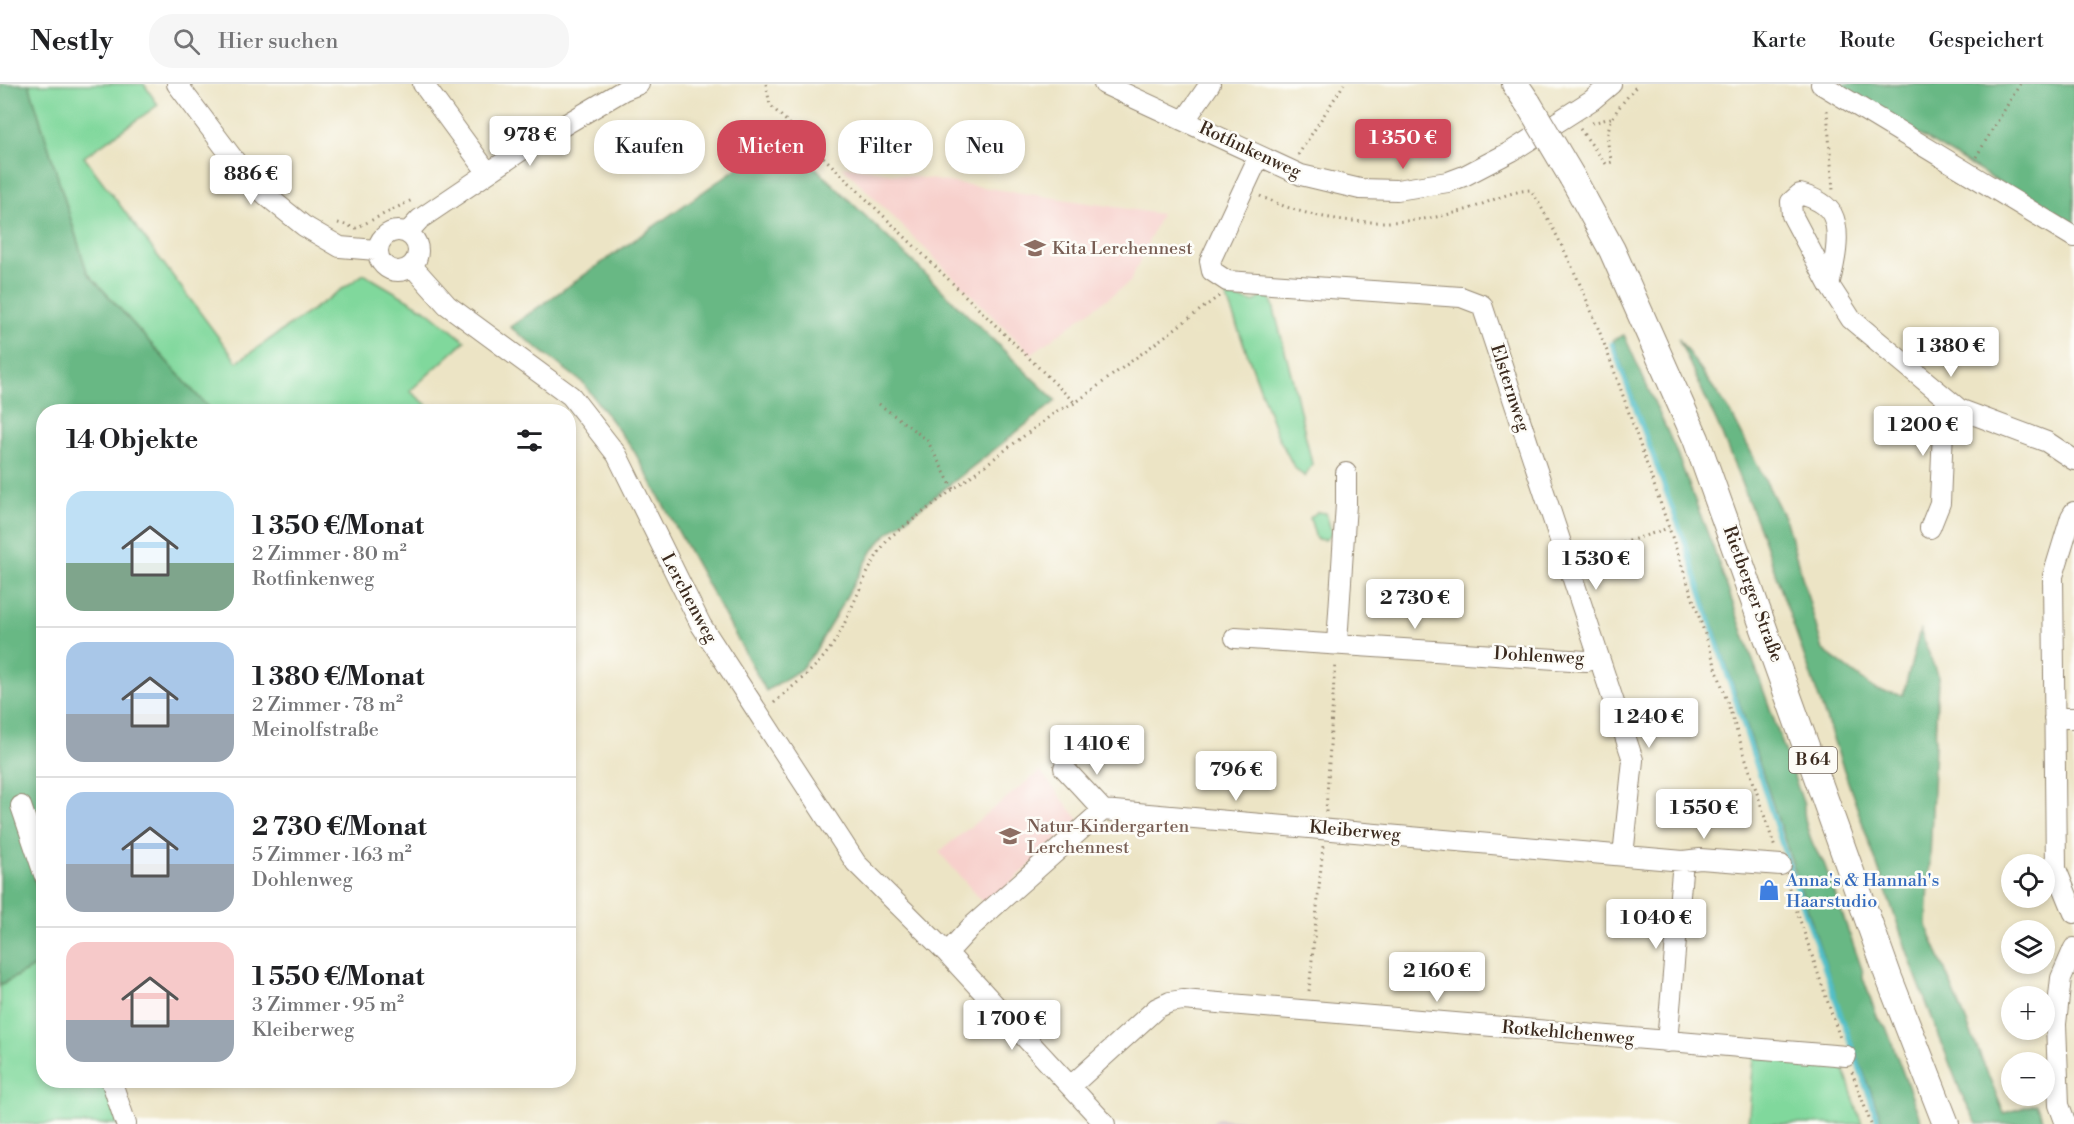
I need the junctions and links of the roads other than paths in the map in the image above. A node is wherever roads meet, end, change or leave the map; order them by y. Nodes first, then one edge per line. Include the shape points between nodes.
1 (177, 84) edge
2 (423, 84) edge
3 (639, 84) edge
4 (1104, 84) edge
5 (1210, 84) edge
6 (1611, 84) edge
7 (1828, 88) edge
8 (1521, 93) edge
9 (1185, 120) junction
10 (1259, 156) junction
11 (489, 173) junction
12 (408, 232) junction
13 (2074, 237) edge
14 (376, 250) junction
15 (412, 266) junction
16 (1829, 285) junction
17 (1959, 409) junction
18 (2074, 459) edge
19 (1346, 473) dead end
20 (2074, 512) edge
21 (1930, 528) dead end
22 (1235, 638) dead end
23 (1337, 644) junction
24 (1599, 658) junction
25 (2064, 718) edge
26 (1064, 768) dead end
27 (21, 806) dead end
28 (1103, 810) junction
29 (36, 850) edge
30 (1623, 856) junction
31 (1683, 861) junction
32 (1781, 865) road end
33 (2074, 913) edge
34 (2074, 948) edge
35 (947, 953) junction
36 (1667, 1042) junction
37 (2065, 1053) edge
38 (1846, 1056) road end
39 (1071, 1086) junction
40 (114, 1088) edge
41 (126, 1124) edge
42 (1104, 1124) edge
43 (1946, 1124) edge
44 (2066, 1124) edge

1 - 14 street via 247,177 268,197 304,226 340,247
2 - 11 street
3 - 11 street via 558,127
4 - 9 street, Rotfinkenweg
5 - 9 street, Rotfinkenweg
6 - 10 street, Rotfinkenweg via 1512,151 1448,182 1397,190 1360,189 1301,175
7 - 13 street
8 - 43 main road, Rietberger Straße / B 64, bridge via 1612,250 1696,439 1893,988
9 - 10 street, Rotfinkenweg
10 - 24 street, Elsternweg via 1210,261 1212,271 1227,280 1461,297 1482,305
11 - 12 street via 420,219
12 - 14 street via 394,230 382,237
12 - 15 street via 417,242 418,255
14 - 15 street via 380,262 389,270 401,272
15 - 35 street, Lerchenweg via 447,305 571,396 617,455 701,625 856,863
16 - 16 street via 1792,215 1791,202 1800,194 1814,197 1832,213 1836,261
16 - 17 street via 1851,319
17 - 18 street via 2048,442
17 - 21 street via 1942,429 1940,503
19 - 23 street
20 - 25 street via 2053,576
22 - 23 street, Dohlenweg
23 - 24 street, Dohlenweg via 1586,661
24 - 30 street, Elsternweg via 1633,760
25 - 33 street via 2056,869
26 - 28 street
27 - 29 street
28 - 30 street, Kleiberweg
28 - 35 street
30 - 31 street, Kleiberweg
31 - 32 street, Kleiberweg
31 - 36 street
34 - 37 street via 2061,978 2056,1024
35 - 39 street, Lerchenweg
36 - 38 street, Rotkehlchenweg
36 - 39 street, Rotkehlchenweg via 1183,1000 1157,1008
37 - 44 street via 2059,1106
39 - 42 street, Lerchenweg
40 - 41 street

